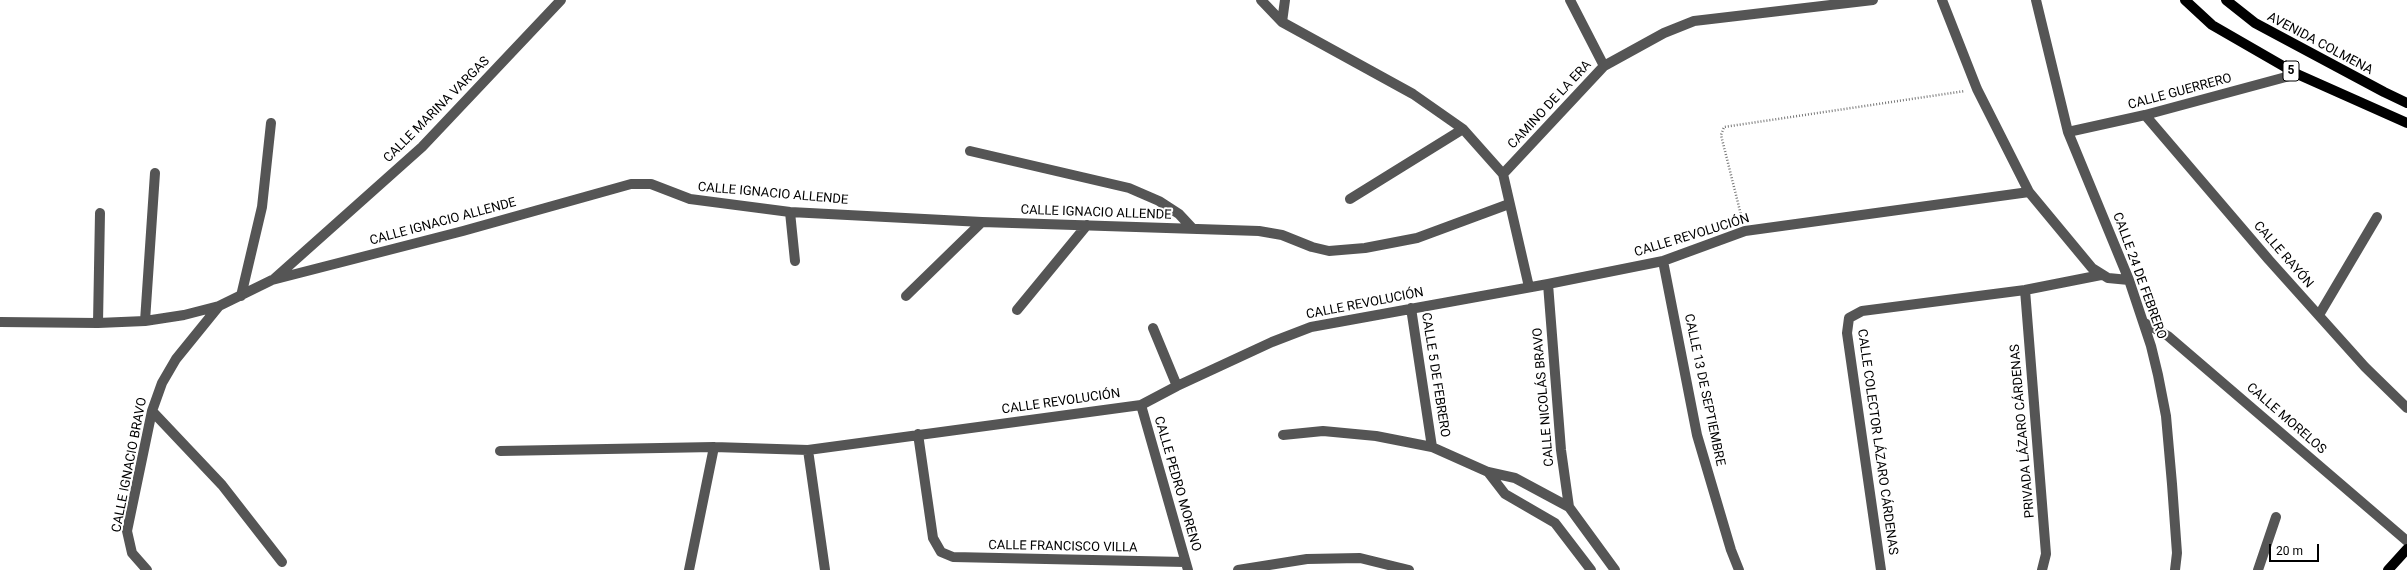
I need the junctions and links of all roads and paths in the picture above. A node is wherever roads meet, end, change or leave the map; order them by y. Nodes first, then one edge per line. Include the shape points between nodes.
1 (561, 0) edge
2 (1261, 0) edge
3 (1285, 0) edge
4 (1570, 0) edge
5 (1873, 0) edge
6 (1942, 0) edge
7 (2036, 0) edge
8 (2185, 0) edge
9 (2226, 0) edge
10 (1282, 22) junction
11 (1604, 66) junction
12 (2297, 74) junction
13 (1977, 89) junction
14 (2407, 103) edge
15 (2145, 115) junction
16 (271, 123) dead end
17 (2407, 123) edge
18 (1463, 129) junction
19 (2068, 132) junction
20 (970, 151) dead end
21 (155, 173) dead end
22 (1503, 174) junction
23 (2029, 192) junction
24 (1350, 199) dead end
25 (1509, 204) junction
26 (790, 212) junction
27 (100, 213) dead end
28 (2377, 217) dead end
29 (982, 222) junction
30 (1087, 225) junction
31 (1193, 229) junction
32 (1745, 231) junction
33 (795, 261) dead end
34 (1663, 261) junction
35 (2101, 275) junction
36 (272, 280) junction
37 (2129, 280) junction
38 (1548, 284) junction
39 (1529, 287) junction
40 (2024, 290) junction
41 (241, 296) junction
42 (906, 296) dead end
43 (219, 306) junction
44 (1411, 308) junction
45 (1017, 310) dead end
46 (2319, 315) junction
47 (145, 321) junction
48 (0, 322) edge
49 (2143, 322) junction
50 (98, 323) junction
51 (1153, 328) dead end
52 (1177, 386) junction
53 (1141, 405) junction
54 (2407, 408) edge
55 (152, 411) junction
56 (918, 434) junction
57 (1283, 435) dead end
58 (714, 447) junction
59 (1432, 447) junction
60 (808, 450) junction
61 (500, 451) dead end
62 (1488, 472) junction
63 (1569, 507) junction
64 (2276, 517) dead end
65 (2407, 541) edge
66 (2407, 549) edge
67 (282, 562) dead end
68 (1187, 566) edge
69 (147, 570) edge
70 (689, 570) edge
71 (825, 570) edge
72 (1238, 570) edge
73 (1409, 570) edge
74 (1591, 570) edge
75 (1616, 570) edge
76 (1739, 570) edge
77 (1881, 570) edge
78 (2042, 570) edge
79 (2175, 570) edge
80 (2258, 570) edge
81 (2388, 570) edge

1 - 36 street, CALLE MARINA VARGAS via 422,147
2 - 10 street
3 - 10 street
4 - 11 street
5 - 11 street, CAMINO DE LA ERA via 1694,20 1664,33
6 - 13 street
7 - 19 street, CALLE 24 DE FEBRERO
8 - 12 main road, 5 via 2212,25
9 - 14 main road, AVENIDA COLMENA / 5 via 2255,23
10 - 18 street via 1413,94
11 - 22 street, CAMINO DE LA ERA
12 - 15 street, CALLE GUERRERO
12 - 17 main road, 5
13 - 23 street
13 - 32 path via 1724,127 1721,135
15 - 19 street, CALLE GUERRERO
15 - 46 street, CALLE RAYÓN
16 - 41 street via 262,207
18 - 22 street
18 - 24 street
19 - 37 street, CALLE 24 DE FEBRERO
20 - 31 street via 1129,188 1159,201 1179,214
21 - 47 street
22 - 25 street
23 - 32 street, CALLE REVOLUCIÓN
23 - 35 street via 2086,262
25 - 31 street, CALLE IGNACIO ALLENDE via 1417,238 1365,248 1328,251 1259,231
25 - 39 street
26 - 29 street, CALLE IGNACIO ALLENDE
26 - 33 street
26 - 36 street, CALLE IGNACIO ALLENDE via 690,200 651,184 631,184 463,231
27 - 50 street
28 - 46 street
29 - 30 street, CALLE IGNACIO ALLENDE
29 - 42 street
30 - 31 street, CALLE IGNACIO ALLENDE
30 - 45 street
32 - 34 street, CALLE REVOLUCIÓN
34 - 38 street, CALLE REVOLUCIÓN
34 - 76 street, CALLE 13 DE SEPTIEMBRE via 1697,435
35 - 37 street
35 - 40 street
36 - 41 street, CALLE IGNACIO ALLENDE
37 - 49 street, CALLE 24 DE FEBRERO
38 - 39 street, CALLE REVOLUCIÓN
38 - 63 street, CALLE NICOLÁS BRAVO via 1561,450
39 - 44 street, CALLE REVOLUCIÓN
40 - 77 street, CALLE COLECTOR LÁZARO CÁRDENAS via 1862,311 1849,318 1847,333
40 - 78 street, PRIVADA LÁZARO CÁRDENAS via 2046,554
41 - 43 street, CALLE IGNACIO ALLENDE
43 - 47 street, CALLE IGNACIO ALLENDE
43 - 55 street, CALLE IGNACIO BRAVO via 176,359 162,383
44 - 52 street, CALLE REVOLUCIÓN via 1311,327
44 - 59 street, CALLE 5 DE FEBRERO
46 - 54 street, CALLE RAYÓN via 2365,367
47 - 50 street, CALLE IGNACIO ALLENDE
48 - 50 street, CALLE IGNACIO ALLENDE
49 - 65 street, CALLE MORELOS via 2168,336
49 - 79 street, CALLE 24 DE FEBRERO via 2166,416
51 - 52 street
52 - 53 street, CALLE REVOLUCIÓN
53 - 56 street, CALLE REVOLUCIÓN
53 - 68 street, CALLE PEDRO MORENO
55 - 67 street via 222,486
55 - 69 street, CALLE IGNACIO BRAVO via 127,531 132,553
56 - 60 street, CALLE REVOLUCIÓN
56 - 68 street, CALLE FRANCISCO VILLA via 933,538 941,552 953,557
57 - 59 street via 1323,431 1376,436
58 - 60 street, CALLE REVOLUCIÓN
58 - 61 street, CALLE REVOLUCIÓN
58 - 70 street
59 - 62 street
60 - 71 street
62 - 63 street via 1515,478
62 - 74 street via 1505,494 1555,523
63 - 75 street
64 - 80 street
66 - 81 main road
72 - 73 street via 1307,559 1360,558

